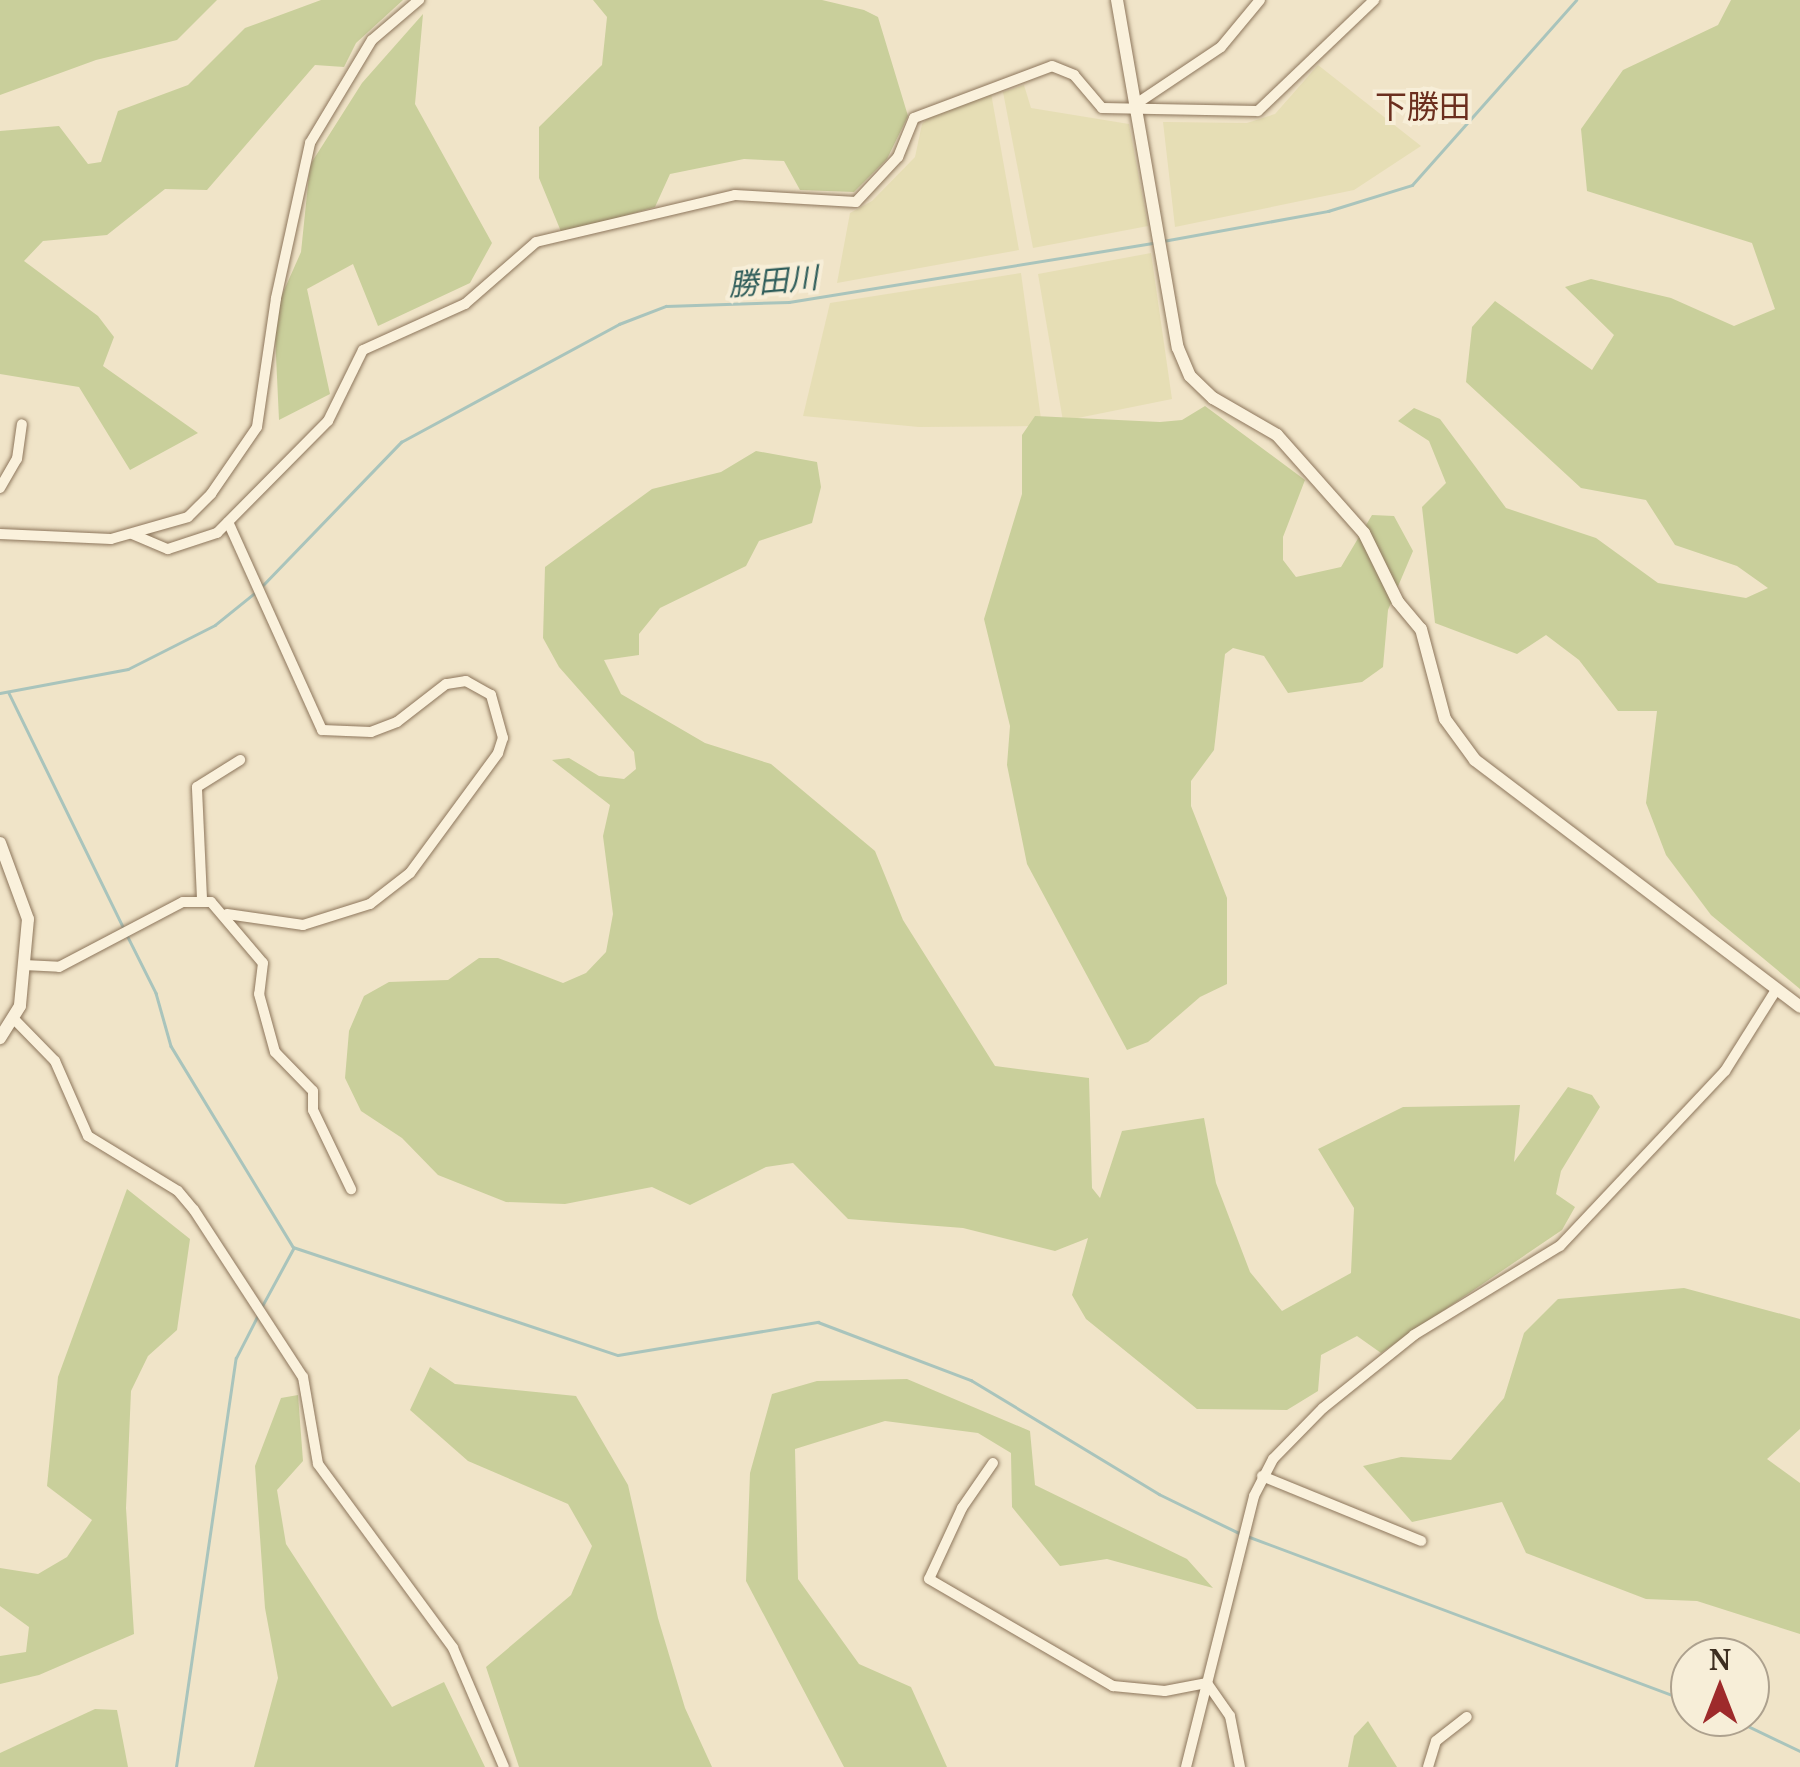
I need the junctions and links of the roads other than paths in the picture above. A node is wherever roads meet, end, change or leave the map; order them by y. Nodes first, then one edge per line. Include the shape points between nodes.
1 (419, 0) edge
2 (1117, 0) edge
3 (1260, 0) edge
4 (1374, 0) edge
5 (1137, 108) junction
6 (22, 424) dead end
7 (0, 488) edge
8 (228, 522) junction
9 (0, 534) edge
10 (132, 534) junction
11 (240, 760) dead end
12 (0, 843) edge
13 (202, 900) junction
14 (228, 914) junction
15 (24, 966) junction
16 (1776, 990) junction
17 (1800, 1006) edge
18 (14, 1019) junction
19 (0, 1038) edge
20 (351, 1189) dead end
21 (993, 1463) dead end
22 (1262, 1476) junction
23 (1421, 1541) dead end
24 (1207, 1683) junction
25 (1467, 1718) dead end
26 (504, 1767) edge
27 (1186, 1767) edge
28 (1240, 1767) edge
29 (1428, 1767) edge

1 - 10 street via 372,40 310,143 257,427 188,517
2 - 5 street
3 - 5 street via 1221,47
4 - 5 street via 1258,111
5 - 8 street via 1102,108 1074,74 1052,66 922,113 898,158 856,202 735,195 536,242 465,304 363,350 328,422
5 - 16 street via 1178,348 1190,376 1213,398 1277,435 1364,533 1398,602 1422,629 1445,719 1475,760
6 - 7 street via 17,459
8 - 10 street via 185,548 150,544
8 - 14 street via 322,730 371,732 396,722 446,684 466,680 490,694 503,738 410,873 370,904 303,924
9 - 10 street
11 - 13 street via 202,781 194,800
12 - 15 street via 25,900
13 - 14 street
13 - 15 street via 183,902 59,967
14 - 20 street via 264,963 259,994 274,1052 313,1091 314,1110
15 - 18 street
16 - 17 street
16 - 22 street via 1725,1071 1560,1246 1414,1335 1323,1408
18 - 19 street
18 - 26 street via 55,1060 88,1136 178,1191 194,1210 303,1377 318,1464 454,1648
21 - 24 street via 962,1508 929,1579 1113,1686 1165,1691
22 - 23 street
22 - 24 street
24 - 27 street
24 - 28 street via 1237,1734
25 - 29 street via 1436,1741

